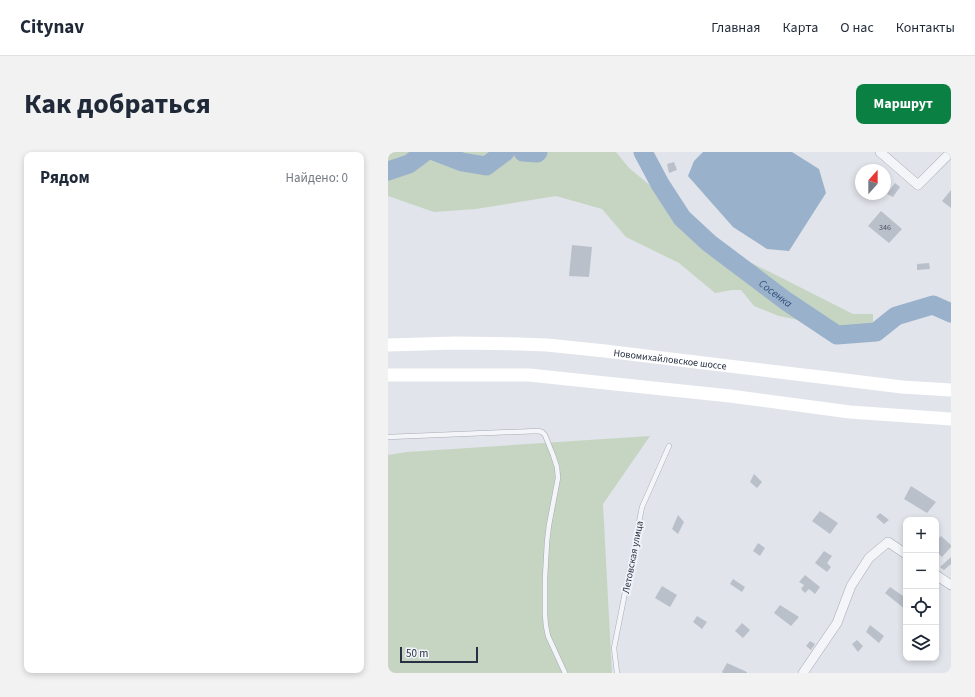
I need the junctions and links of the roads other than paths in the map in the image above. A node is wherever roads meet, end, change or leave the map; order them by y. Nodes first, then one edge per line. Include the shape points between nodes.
1 (880, 152) edge
2 (951, 152) edge
3 (388, 345) edge
4 (388, 375) edge
5 (951, 390) edge
6 (951, 419) edge
7 (388, 437) edge
8 (669, 446) dead end
9 (904, 553) edge
10 (939, 577) edge
11 (951, 585) edge
12 (565, 673) edge
13 (616, 673) edge
14 (803, 673) edge

1 - 2 street via 918,185
3 - 5 main road, Новомихайловское шоссе via 547,345 902,387
4 - 6 main road via 528,375 730,396 850,412
7 - 12 lane via 538,431 545,435 557,467 558,478 547,542 546,626
8 - 13 lane, Летовская улица via 642,507 614,648
9 - 14 street via 888,542 869,558 852,586 837,622
10 - 11 street

